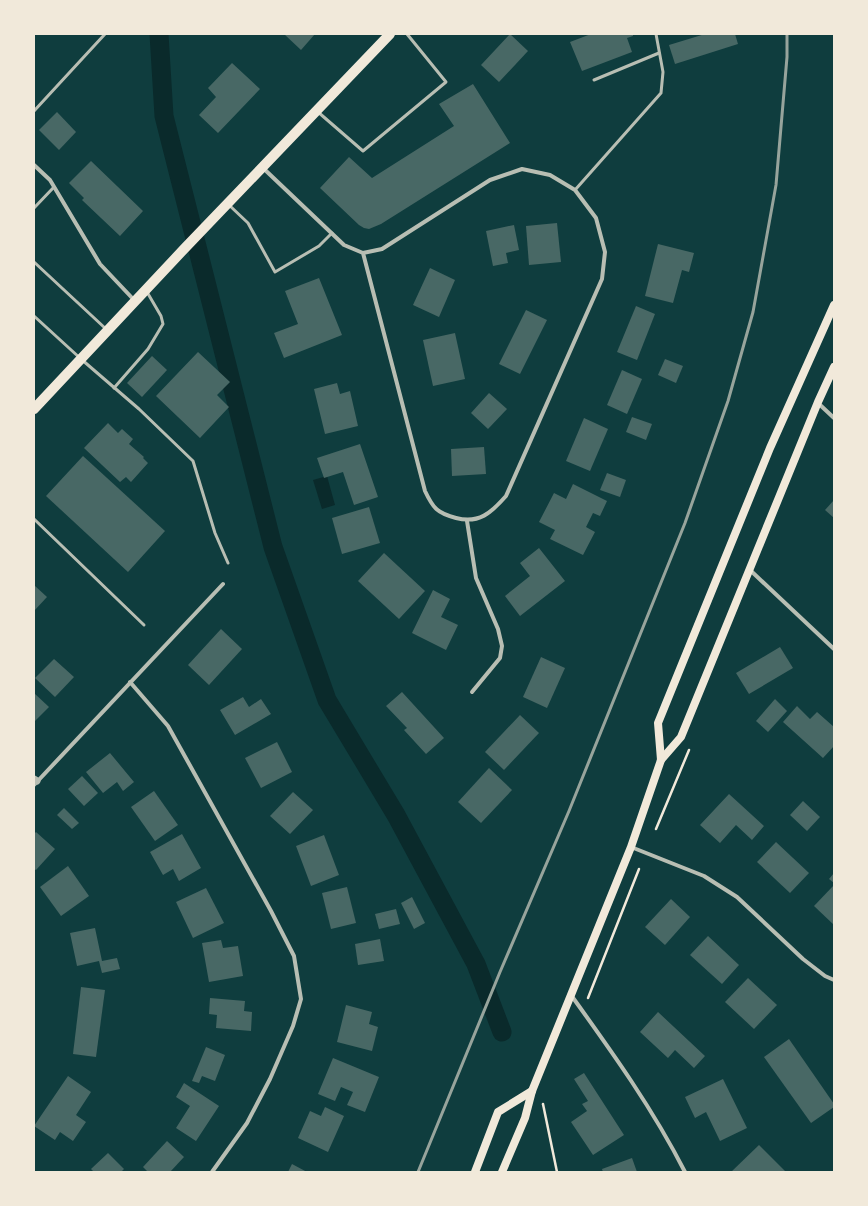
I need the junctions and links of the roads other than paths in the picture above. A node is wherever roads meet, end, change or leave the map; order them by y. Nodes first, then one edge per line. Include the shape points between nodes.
1 (105, 34) edge
2 (390, 34) edge
3 (407, 34) edge
4 (656, 34) edge
5 (659, 53) junction
6 (594, 80) dead end
7 (34, 111) edge
8 (316, 111) junction
9 (34, 165) edge
10 (263, 167) junction
11 (54, 187) junction
12 (575, 190) junction
13 (228, 204) junction
14 (34, 208) edge
15 (332, 234) junction
16 (363, 253) junction
17 (34, 262) edge
18 (146, 290) junction
19 (136, 301) junction
20 (834, 305) edge
21 (34, 316) edge
22 (108, 331) junction
23 (81, 359) junction
24 (834, 367) edge
25 (114, 388) junction
26 (818, 402) junction
27 (34, 409) edge
28 (834, 418) edge
29 (34, 519) edge
30 (467, 521) junction
31 (228, 563) dead end
32 (750, 570) junction
33 (223, 584) dead end
34 (144, 625) dead end
35 (834, 649) edge
36 (130, 682) junction
37 (472, 692) dead end
38 (660, 760) junction
39 (35, 781) edge
40 (631, 847) junction
41 (834, 980) edge
42 (571, 995) junction
43 (532, 1091) junction
44 (212, 1172) edge
45 (475, 1172) edge
46 (502, 1172) edge
47 (684, 1172) edge

1 - 7 lane
2 - 8 main road
3 - 8 lane via 446,82 363,151
4 - 5 lane
5 - 6 lane
5 - 12 lane via 663,72 661,93
8 - 10 main road
9 - 11 street
10 - 13 main road
10 - 15 street
11 - 14 lane
11 - 19 street via 100,264
12 - 16 street via 550,175 522,169 490,180 382,249
12 - 30 street via 596,218 605,252 602,279 506,496 482,517
13 - 15 lane via 248,223 275,272 319,246
13 - 18 main road
15 - 16 street via 344,245
16 - 30 street via 425,491 431,504 442,514
17 - 22 lane
18 - 19 main road
18 - 25 lane via 163,324 148,349
19 - 22 main road
20 - 38 main road via 770,448 658,723
21 - 23 lane
22 - 23 main road
23 - 25 lane
23 - 27 main road
24 - 26 main road
25 - 31 lane via 193,461 215,533
26 - 28 street
26 - 32 main road
29 - 34 lane
30 - 37 street via 476,578 498,629 502,646 500,658
32 - 35 street
32 - 38 main road via 681,737
33 - 36 street
36 - 39 street
36 - 44 street via 168,726 294,956 301,999 293,1026 250,1117
38 - 40 main road
40 - 41 street via 704,876 737,897 803,959
40 - 42 main road
42 - 43 main road
42 - 47 street via 632,1080
43 - 45 main road via 498,1112
43 - 46 main road via 525,1118

